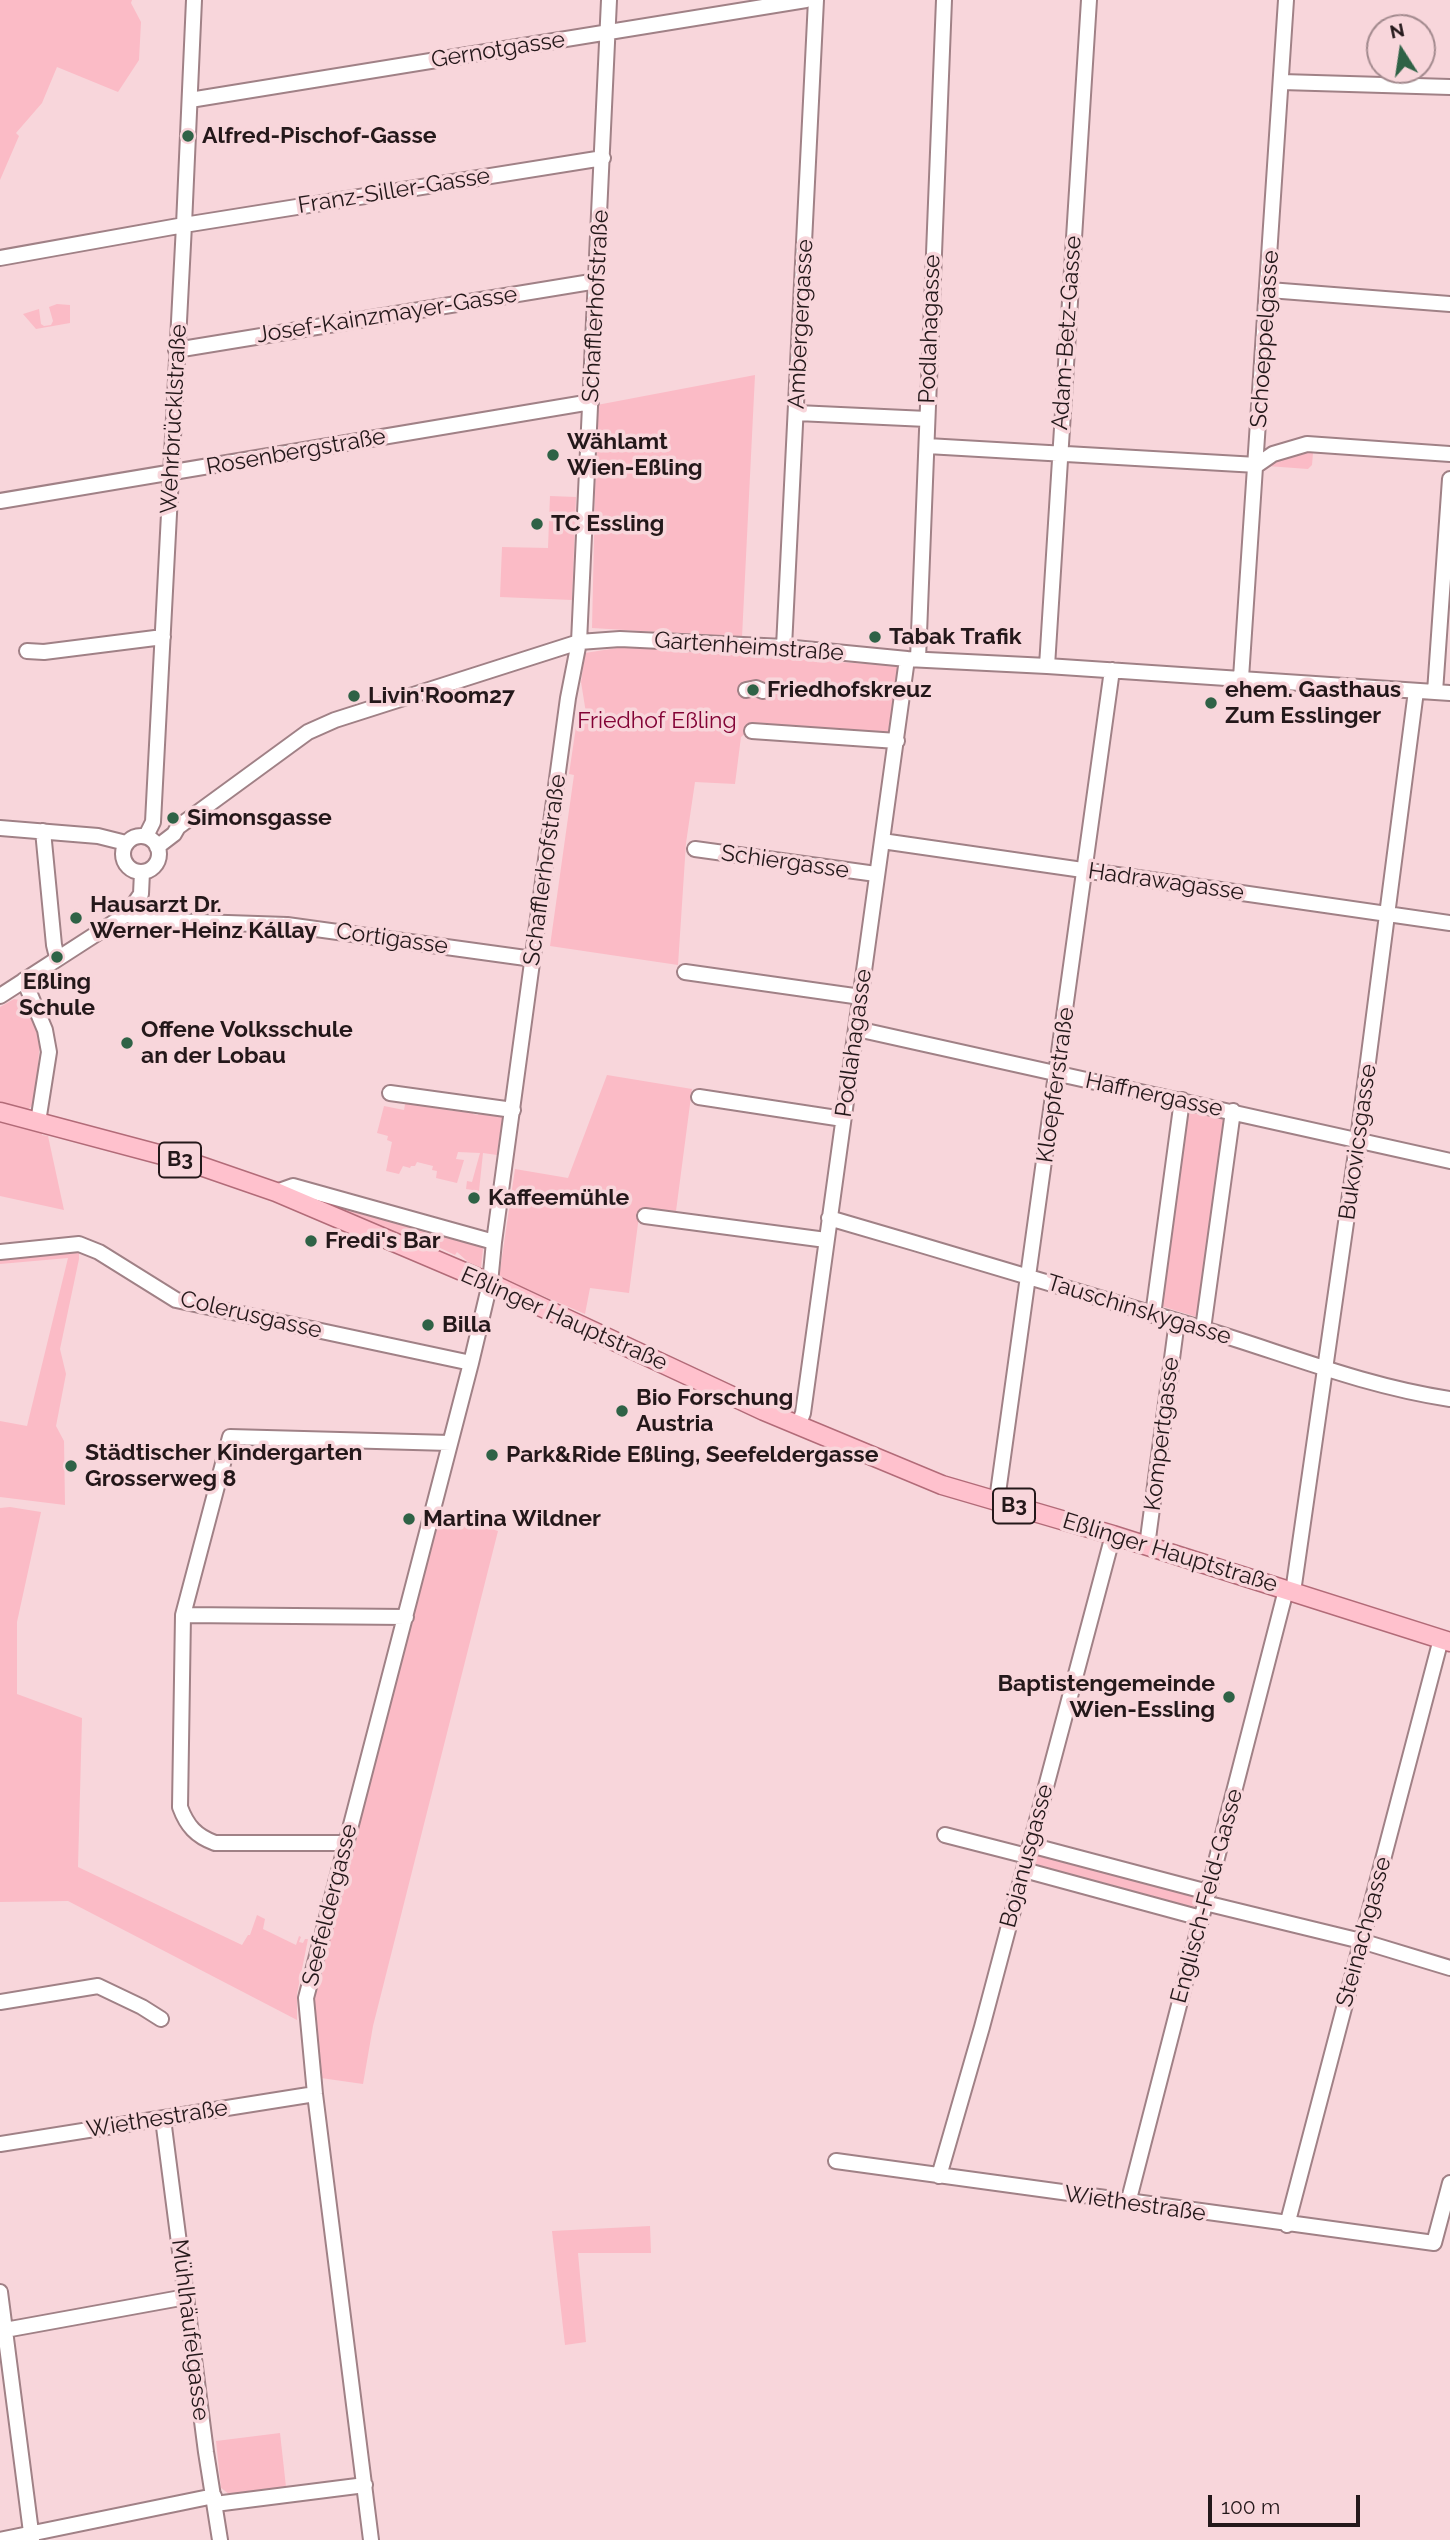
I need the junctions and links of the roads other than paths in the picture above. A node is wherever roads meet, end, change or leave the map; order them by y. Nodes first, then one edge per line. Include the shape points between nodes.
1 (194, 0) edge
2 (609, 0) edge
3 (806, 0) edge
4 (816, 0) edge
5 (944, 0) edge
6 (1089, 0) edge
7 (1286, 0) edge
8 (608, 32) junction
9 (1282, 82) junction
10 (1450, 87) edge
11 (191, 100) junction
12 (603, 158) junction
13 (184, 225) junction
14 (0, 258) edge
15 (597, 281) junction
16 (1269, 290) junction
17 (1450, 304) edge
18 (176, 350) junction
19 (591, 402) junction
20 (797, 413) junction
21 (927, 419) junction
22 (927, 446) junction
23 (1059, 453) junction
24 (1450, 454) edge
25 (1257, 465) junction
26 (172, 472) junction
27 (1450, 479) edge
28 (0, 501) edge
29 (163, 637) junction
30 (579, 642) junction
31 (784, 647) junction
32 (27, 651) dead end
33 (913, 659) junction
34 (1047, 666) junction
35 (1112, 670) junction
36 (1241, 678) junction
37 (746, 690) dead end
38 (763, 691) dead end
39 (1416, 691) junction
40 (1435, 692) junction
41 (1450, 693) edge
42 (752, 731) dead end
43 (897, 741) junction
44 (0, 828) edge
45 (43, 831) junction
46 (151, 841) junction
47 (882, 841) junction
48 (126, 843) junction
49 (695, 849) dead end
50 (1086, 870) junction
51 (142, 872) junction
52 (876, 874) junction
53 (127, 914) junction
54 (1388, 915) junction
55 (1450, 923) edge
56 (57, 957) junction
57 (533, 959) junction
58 (685, 972) dead end
59 (24, 980) junction
60 (0, 996) edge
61 (861, 997) junction
62 (857, 1029) junction
63 (1058, 1074) junction
64 (390, 1093) dead end
65 (699, 1097) dead end
66 (1182, 1100) junction
67 (513, 1110) junction
68 (1233, 1111) junction
69 (0, 1112) edge
70 (843, 1119) junction
71 (38, 1122) junction
72 (1358, 1139) junction
73 (1450, 1161) edge
74 (276, 1192) junction
75 (645, 1216) dead end
76 (829, 1218) junction
77 (826, 1240) junction
78 (494, 1242) junction
79 (0, 1252) edge
80 (1029, 1277) junction
81 (490, 1283) junction
82 (1153, 1315) junction
83 (1177, 1321) junction
84 (1203, 1329) junction
85 (471, 1363) junction
86 (1325, 1370) junction
87 (1450, 1399) edge
88 (798, 1426) junction
89 (450, 1443) junction
90 (997, 1500) junction
91 (1113, 1535) junction
92 (1147, 1546) junction
93 (1290, 1591) junction
94 (183, 1615) junction
95 (405, 1617) junction
96 (1446, 1640) edge
97 (945, 1835) dead end
98 (346, 1843) junction
99 (1027, 1857) junction
100 (1207, 1898) junction
101 (1201, 1918) junction
102 (1361, 1941) junction
103 (1450, 1968) edge
104 (0, 2002) edge
105 (161, 2019) dead end
106 (315, 2094) junction
107 (163, 2119) junction
108 (0, 2144) edge
109 (836, 2161) dead end
110 (939, 2176) junction
111 (1450, 2183) edge
112 (1128, 2203) junction
113 (1287, 2225) junction
114 (0, 2292) edge
115 (186, 2297) junction
116 (5, 2330) junction
117 (365, 2485) junction
118 (215, 2500) junction
119 (32, 2537) edge
120 (0, 2540) edge
121 (220, 2540) edge
122 (371, 2540) edge

1 - 11 street, Wehrbrücklstraße
2 - 8 street, Schafflerhofstraße
3 - 8 street, Gernotgasse
4 - 20 street, Ambergergasse
5 - 21 street, Podlahagasse
6 - 23 street, Adam-Betz-Gasse
7 - 9 street, Schoeppelgasse
8 - 11 street, Gernotgasse
8 - 12 street, Schafflerhofstraße
9 - 10 street
9 - 16 street, Schoeppelgasse
11 - 13 street, Wehrbrücklstraße
12 - 13 street, Franz-Siller-Gasse
12 - 15 street, Schafflerhofstraße
13 - 14 street
13 - 18 street, Wehrbrücklstraße
15 - 18 street, Josef-Kainzmayer-Gasse
15 - 19 street, Schafflerhofstraße
16 - 17 street
16 - 25 street, Schoeppelgasse
18 - 26 street, Wehrbrücklstraße
19 - 26 street, Rosenbergstraße
19 - 30 street, Schafflerhofstraße
20 - 21 street
20 - 31 street, Ambergergasse
21 - 22 street, Podlahagasse
22 - 23 street
22 - 33 street, Podlahagasse
23 - 25 street
23 - 34 street, Adam-Betz-Gasse
24 - 25 street via 1307,444 1273,454
25 - 36 street, Schoeppelgasse
26 - 28 street, Rosenbergstraße
26 - 29 street, Wehrbrücklstraße
27 - 40 street
29 - 32 street
29 - 46 street, Wehrbrücklstraße
30 - 31 street, Gartenheimstraße via 647,639
30 - 46 street, Gartenheimstraße via 308,732 174,834
30 - 57 street, Schafflerhofstraße
31 - 33 street, Gartenheimstraße
33 - 34 street, Gartenheimstraße
33 - 43 street, Podlahagasse
34 - 35 street, Gartenheimstraße
35 - 36 street, Gartenheimstraße
35 - 50 street, Kloepferstraße
36 - 39 street, Gartenheimstraße
37 - 38 street
39 - 40 street, Gartenheimstraße
39 - 54 street, Bukovicsgasse
40 - 41 street, Gartenheimstraße
42 - 43 street
43 - 47 street, Podlahagasse
44 - 45 street
45 - 48 street
45 - 56 street
46 - 48 street, Gartenheimstraße via 134,837
46 - 51 street, Gartenheimstraße via 158,859
47 - 50 street, Hadrawagasse
47 - 52 street, Podlahagasse
48 - 51 street via 123,858 129,867
49 - 52 street, Schiergasse
50 - 54 street, Hadrawagasse
50 - 63 street, Kloepferstraße
51 - 53 street, Gartenheimstraße via 141,894
52 - 61 street, Podlahagasse
53 - 56 street
53 - 57 street, Cortigasse via 139,920 287,925
54 - 55 street, Hadrawagasse
54 - 72 street, Bukovicsgasse
56 - 59 street
57 - 67 street, Schafflerhofstraße
58 - 61 street
59 - 60 street
59 - 71 street via 49,1052
61 - 62 street, Podlahagasse
62 - 63 street, Haffnergasse
62 - 70 street, Podlahagasse
63 - 66 street, Haffnergasse
63 - 80 street, Kloepferstraße
64 - 67 street
65 - 70 street
66 - 68 street, Haffnergasse
66 - 82 street
67 - 78 street, Schafflerhofstraße
68 - 72 street, Haffnergasse
68 - 84 street
69 - 71 main road, Eßlinger Hauptstraße / B3
70 - 76 street, Podlahagasse
71 - 74 main road, Eßlinger Hauptstraße / B3 via 192,1163
72 - 73 street, Haffnergasse
72 - 86 street, Bukovicsgasse
74 - 78 street, Eßlinger Hauptstraße via 293,1186
74 - 81 main road, Eßlinger Hauptstraße / B3
75 - 77 street
76 - 77 street, Podlahagasse
76 - 80 street, Tauschinskygasse
77 - 88 street, Podlahagasse
78 - 81 street, Schafflerhofstraße
79 - 85 street, Colerusgasse via 79,1244 176,1300
80 - 82 street, Tauschinskygasse
80 - 90 street, Kloepferstraße
81 - 85 street, Seefeldergasse
81 - 88 main road, Eßlinger Hauptstraße / B3
82 - 83 street, Tauschinskygasse
83 - 84 street, Tauschinskygasse
83 - 92 street, Kompertgasse
84 - 86 street, Tauschinskygasse
85 - 89 street, Seefeldergasse
86 - 87 street, Tauschinskygasse
86 - 93 street, Bukovicsgasse
88 - 90 main road, Eßlinger Hauptstraße / B3 via 942,1485
89 - 94 street via 230,1437
89 - 95 street, Seefeldergasse
90 - 91 main road, Eßlinger Hauptstraße / B3
91 - 92 main road, Eßlinger Hauptstraße / B3
91 - 99 street, Bojanusgasse
92 - 93 main road, Eßlinger Hauptstraße / B3
93 - 96 main road, Eßlinger Hauptstraße / B3
93 - 100 street, Englisch-Feld-Gasse
94 - 95 street
94 - 98 street via 180,1807 192,1831 215,1843
95 - 98 street, Seefeldergasse
96 - 102 street, Steinachgasse
97 - 99 street
98 - 106 street, Seefeldergasse via 306,1998
99 - 100 street
99 - 101 street
99 - 110 street, Bojanusgasse
100 - 101 street, Englisch-Feld-Gasse
100 - 102 street
101 - 112 street, Englisch-Feld-Gasse
102 - 103 street
102 - 113 street, Steinachgasse
104 - 105 street via 98,1986
106 - 107 street, Wiethestraße
106 - 117 street, Seefeldergasse
107 - 108 street, Wiethestraße
107 - 115 street, Mühlhäufelgasse
109 - 110 street, Wiethestraße
110 - 112 street, Wiethestraße
111 - 113 street, Wiethestraße via 1434,2243
112 - 113 street, Wiethestraße
114 - 116 street
115 - 116 street
115 - 118 street, Mühlhäufelgasse
116 - 119 street
117 - 118 street
117 - 122 street, Seefeldergasse
118 - 119 street
118 - 121 street, Mühlhäufelgasse
119 - 120 street

